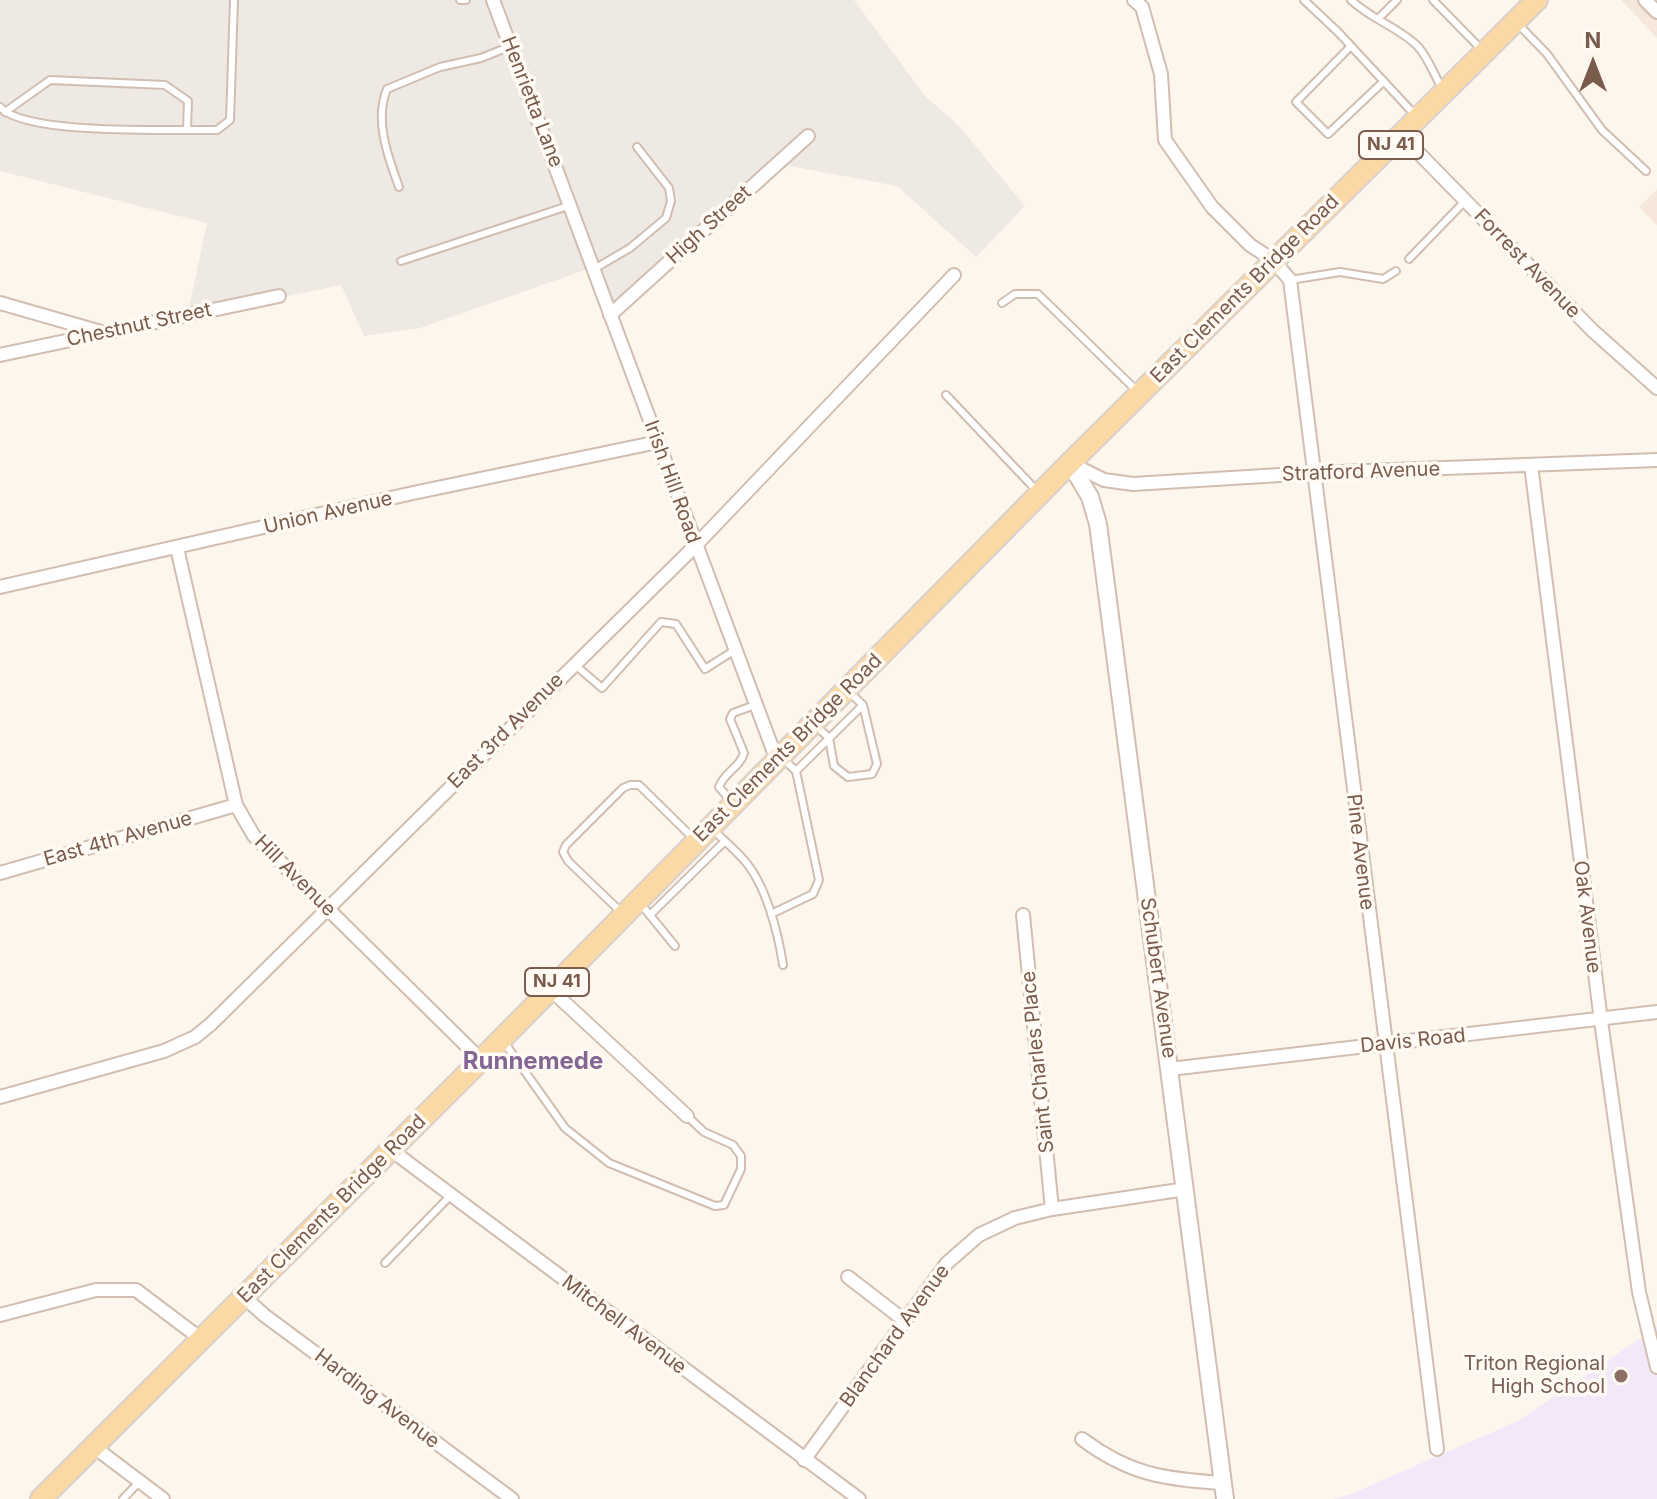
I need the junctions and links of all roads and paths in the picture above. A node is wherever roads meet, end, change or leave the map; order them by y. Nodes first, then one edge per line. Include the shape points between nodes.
1 (234, 0) edge
2 (493, 0) edge
3 (1134, 0) edge
4 (1304, 0) edge
5 (1351, 0) edge
6 (1397, 0) edge
7 (1433, 0) edge
8 (1537, 0) edge
9 (1645, 0) edge
10 (1657, 12) edge
11 (1379, 18) junction
12 (1516, 21) junction
13 (511, 46) junction
14 (1351, 46) junction
15 (1485, 52) junction
16 (1384, 81) junction
17 (1444, 93) junction
18 (2, 109) edge
19 (1418, 118) junction
20 (187, 129) junction
21 (1401, 135) junction
22 (808, 136) dead end
23 (637, 147) dead end
24 (1646, 171) dead end
25 (399, 187) dead end
26 (1465, 201) junction
27 (571, 205) junction
28 (1409, 259) dead end
29 (1273, 260) junction
30 (401, 261) dead end
31 (594, 269) junction
32 (1396, 271) dead end
33 (954, 275) dead end
34 (1290, 280) junction
35 (279, 296) dead end
36 (0, 303) edge
37 (1002, 303) dead end
38 (610, 315) junction
39 (103, 332) junction
40 (0, 355) edge
41 (1657, 388) edge
42 (1140, 393) junction
43 (946, 395) dead end
44 (658, 442) junction
45 (1657, 460) edge
46 (1070, 463) junction
47 (1531, 465) junction
48 (1313, 473) junction
49 (1040, 494) junction
50 (695, 546) junction
51 (177, 548) junction
52 (0, 587) edge
53 (735, 650) junction
54 (574, 664) junction
55 (846, 689) junction
56 (756, 705) junction
57 (863, 705) junction
58 (812, 722) junction
59 (829, 738) junction
60 (778, 757) junction
61 (796, 771) junction
62 (733, 803) junction
63 (236, 805) junction
64 (703, 834) junction
65 (725, 841) junction
66 (0, 873) edge
67 (328, 909) junction
68 (637, 910) junction
69 (771, 914) junction
70 (1023, 915) dead end
71 (675, 946) dead end
72 (783, 965) dead end
73 (550, 989) junction
74 (1657, 1012) edge
75 (1601, 1021) junction
76 (502, 1039) junction
77 (1386, 1044) junction
78 (481, 1060) junction
79 (1170, 1069) junction
80 (0, 1097) edge
81 (687, 1116) joint
82 (391, 1150) junction
83 (1186, 1189) junction
84 (451, 1195) junction
85 (1052, 1209) junction
86 (385, 1263) dead end
87 (848, 1277) dead end
88 (244, 1297) junction
89 (0, 1315) edge
90 (905, 1321) junction
91 (201, 1339) junction
92 (1657, 1367) edge
93 (1082, 1439) dead end
94 (94, 1447) junction
95 (1437, 1449) dead end
96 (804, 1460) junction
97 (140, 1481) junction
98 (1224, 1491) edge
99 (41, 1499) edge
100 (123, 1499) edge
101 (163, 1499) edge
102 (512, 1499) edge
103 (859, 1499) edge

1 - 20 lane via 230,120 217,130
2 - 13 street, Henrietta Lane
3 - 29 street via 1142,7 1161,74 1165,140 1212,207
4 - 14 lane
5 - 11 lane
6 - 11 lane
7 - 15 lane
8 - 12 main road, East Clements Bridge Road / NJ 41
9 - 10 street
11 - 17 lane via 1416,44
12 - 15 main road, East Clements Bridge Road / NJ 41
12 - 24 lane via 1602,130
13 - 25 lane via 387,89 382,101 385,151
13 - 27 street, Henrietta Lane
14 - 16 lane
14 - 16 lane via 1296,102 1328,134
15 - 17 main road, East Clements Bridge Road / NJ 41
16 - 19 lane
17 - 19 main road, East Clements Bridge Road / NJ 41
18 - 20 lane via 37,123
18 - 20 lane via 50,80 165,85 188,101
19 - 21 main road, East Clements Bridge Road / NJ 41
21 - 26 street, Forrest Avenue
21 - 29 main road, East Clements Bridge Road / NJ 41
22 - 38 street, High Street
23 - 31 lane via 669,188 666,218
26 - 28 lane
26 - 41 street, Forrest Avenue
27 - 30 lane
27 - 31 street, Irish Hill Road
29 - 34 street
29 - 42 main road, East Clements Bridge Road / NJ 41
31 - 38 street, Irish Hill Road
32 - 34 lane via 1383,279 1340,272
33 - 50 street, East 3rd Avenue
34 - 48 street, Pine Avenue
35 - 39 street, Chestnut Street
36 - 39 street
37 - 42 lane via 1015,294 1038,294
38 - 44 street, Irish Hill Road
39 - 40 street, Chestnut Street
42 - 46 main road, East Clements Bridge Road / NJ 41
43 - 49 lane
44 - 50 street, Irish Hill Road
44 - 51 street, Union Avenue
45 - 47 street, Stratford Avenue
46 - 48 street, Stratford Avenue via 1104,480 1133,484
46 - 49 main road, East Clements Bridge Road / NJ 41
46 - 79 street, Schubert Avenue via 1098,524
47 - 48 street, Stratford Avenue
47 - 75 street, Oak Avenue
48 - 77 street, Pine Avenue
49 - 55 main road, East Clements Bridge Road / NJ 41
50 - 53 street, Irish Hill Road
50 - 54 street, East 3rd Avenue
51 - 52 street, Union Avenue
51 - 63 street, Hill Avenue
53 - 54 lane via 705,669 676,624 661,622 602,688
53 - 56 street, Irish Hill Road
54 - 67 street, East 3rd Avenue
55 - 57 lane
55 - 58 main road, East Clements Bridge Road / NJ 41
56 - 60 street, Irish Hill Road
56 - 62 lane via 730,719 744,753 719,787
57 - 59 lane
57 - 59 lane via 877,764 872,774 848,777 834,766
58 - 59 lane
58 - 60 main road, East Clements Bridge Road / NJ 41
59 - 61 lane
60 - 61 lane
60 - 62 main road, East Clements Bridge Road / NJ 41
61 - 69 lane via 819,880 813,894
62 - 64 main road, East Clements Bridge Road / NJ 41
63 - 66 street, East 4th Avenue
63 - 67 street, Hill Avenue via 254,836
64 - 65 lane
64 - 68 main road, East Clements Bridge Road / NJ 41
64 - 68 lane via 639,785 630,785 566,845 568,861
65 - 68 lane
65 - 69 lane via 746,862
67 - 78 street, Hill Avenue
67 - 80 street, East 3rd Avenue via 195,1037 164,1051
68 - 71 lane
68 - 73 main road, East Clements Bridge Road / NJ 41
69 - 72 lane
70 - 85 street, Saint Charles Place
73 - 76 main road, East Clements Bridge Road / NJ 41
73 - 81 street
74 - 75 street, Davis Road
75 - 77 street, Davis Road
75 - 92 street, Oak Avenue via 1639,1292
76 - 78 main road, East Clements Bridge Road / NJ 41
76 - 81 lane via 565,1128 609,1163 715,1206 724,1205 741,1169 741,1156 733,1145 704,1132
77 - 79 street, Davis Road
77 - 95 street, Pine Avenue
78 - 82 main road, East Clements Bridge Road / NJ 41
79 - 83 street, Schubert Avenue
82 - 84 street, Mitchell Avenue
82 - 88 main road, East Clements Bridge Road / NJ 41
83 - 85 street, Blanchard Avenue
83 - 98 street, Schubert Avenue
84 - 86 lane
84 - 96 street, Mitchell Avenue
85 - 90 street, Blanchard Avenue via 979,1235 947,1263
87 - 90 street
88 - 91 main road, East Clements Bridge Road / NJ 41
88 - 102 street, Harding Avenue
89 - 91 street via 96,1290 136,1290
90 - 96 street, Blanchard Avenue
91 - 94 main road, East Clements Bridge Road / NJ 41
93 - 98 street via 1108,1459 1139,1472
94 - 97 street
94 - 99 main road, East Clements Bridge Road / NJ 41
96 - 103 street, Mitchell Avenue
97 - 100 lane
97 - 101 street

